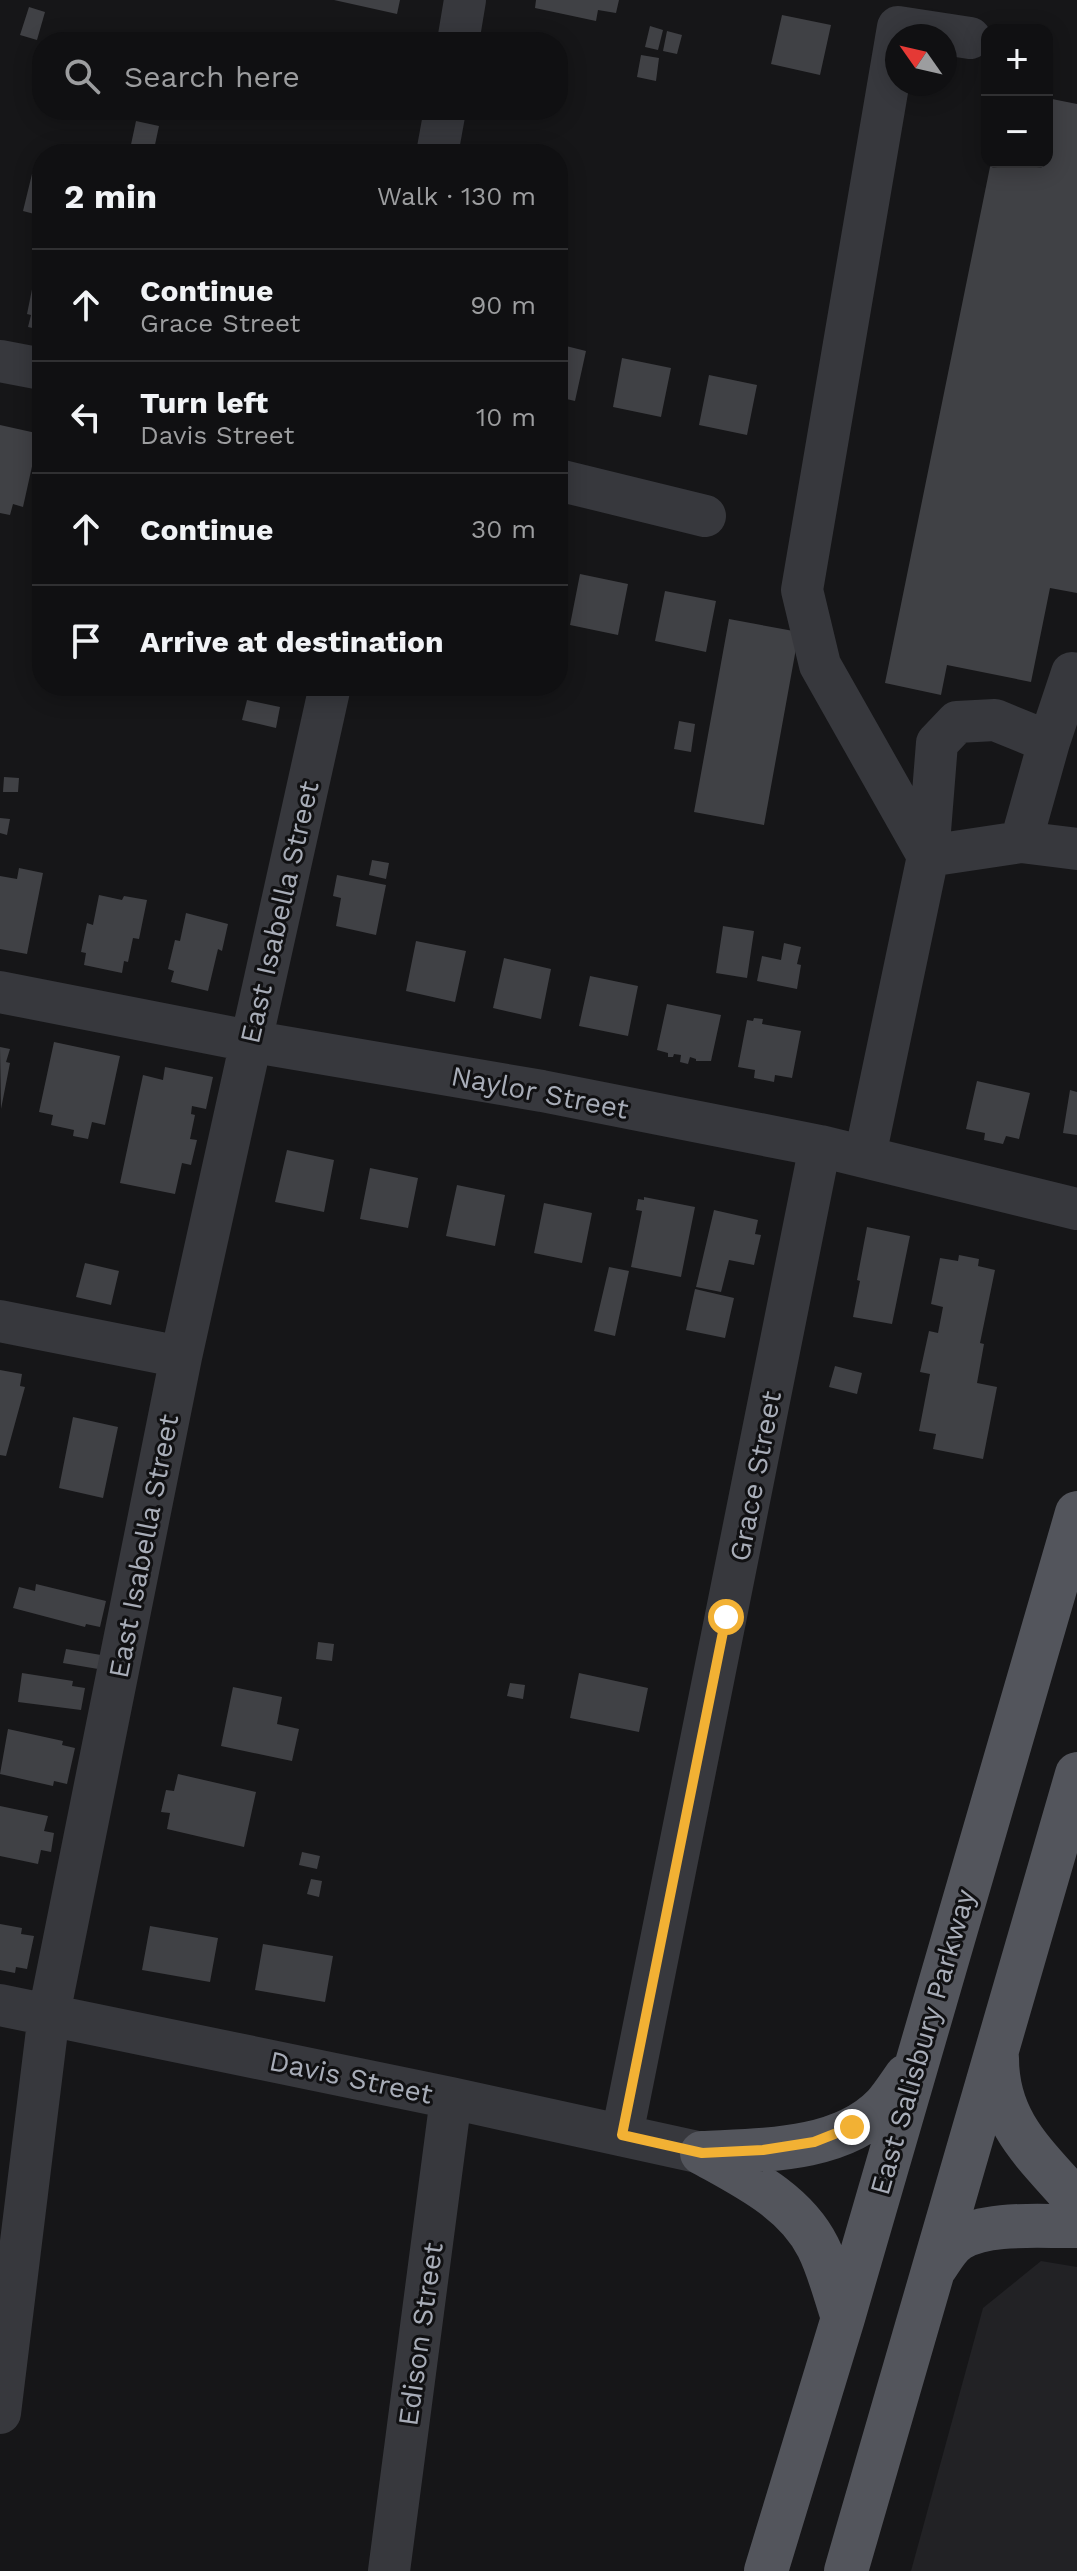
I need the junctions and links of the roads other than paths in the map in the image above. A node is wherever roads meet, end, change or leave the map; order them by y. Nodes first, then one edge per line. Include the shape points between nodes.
1 (465, 0) edge
2 (460, 32) edge
3 (970, 38) dead end
4 (443, 120) edge
5 (439, 144) edge
6 (0, 361) edge
7 (32, 367) edge
8 (568, 482) edge
9 (705, 516) dead end
10 (1077, 674) edge
11 (328, 696) edge
12 (1049, 742) junction
13 (1021, 842) junction
14 (1077, 849) edge
15 (928, 856) junction
16 (0, 992) edge
17 (249, 1041) junction
18 (820, 1146) junction
19 (865, 1156) junction
20 (1077, 1209) edge
21 (0, 1321) edge
22 (181, 1357) junction
23 (1077, 1513) edge
24 (1077, 1774) edge
25 (0, 2005) edge
26 (49, 2014) junction
27 (997, 2045) junction
28 (916, 2061) junction
29 (451, 2098) junction
30 (622, 2135) junction
31 (702, 2153) junction
32 (1077, 2202) edge
33 (1077, 2226) edge
34 (935, 2268) junction
35 (843, 2318) junction
36 (0, 2413) edge
37 (389, 2571) edge
38 (766, 2571) edge
39 (846, 2571) edge

1 - 2 street
3 - 15 street via 898,27 802,590 820,665
4 - 5 street
6 - 7 street
8 - 9 street
10 - 12 street via 1072,673
11 - 17 street, East Isabella Street
12 - 13 street
12 - 15 street via 995,720 957,722 937,743
13 - 14 street
13 - 15 street
15 - 19 street
16 - 17 street, Naylor Street
17 - 18 street, Naylor Street
17 - 22 street, East Isabella Street
18 - 19 street, Naylor Street
18 - 30 street, Grace Street
19 - 20 street, Naylor Street
21 - 22 street
22 - 26 street, East Isabella Street
23 - 28 main road, East Salisbury Parkway
24 - 27 main road
25 - 26 street, Davis Street
26 - 29 street, Davis Street
26 - 36 street, East Isabella Street
27 - 32 main road via 997,2078 1005,2109
27 - 34 main road
28 - 31 main road via 883,2107 835,2135 763,2150
28 - 35 main road, East Salisbury Parkway
29 - 30 street, Davis Street
29 - 37 street, Edison Street
30 - 31 street, Davis Street
31 - 35 main road via 774,2196 807,2228 827,2267
33 - 34 main road via 972,2233 949,2247
34 - 39 main road
35 - 38 main road, East Salisbury Parkway

